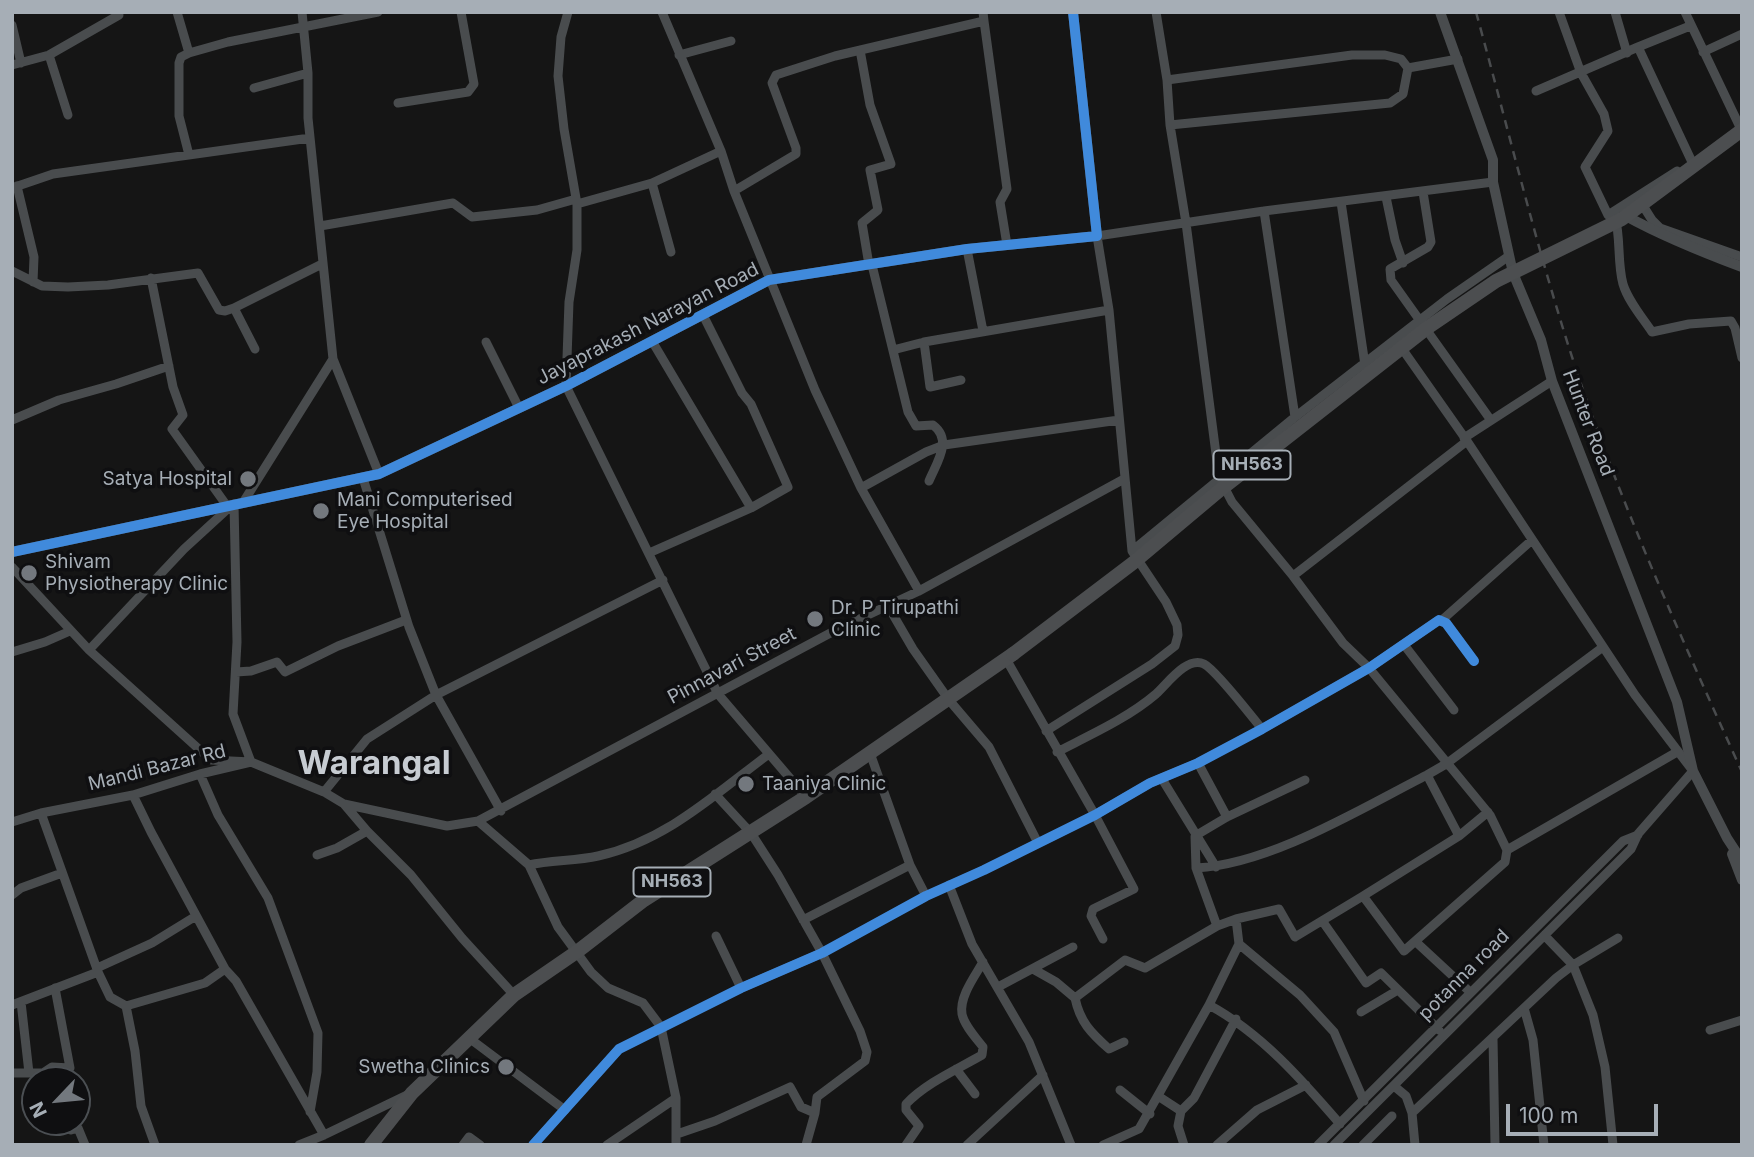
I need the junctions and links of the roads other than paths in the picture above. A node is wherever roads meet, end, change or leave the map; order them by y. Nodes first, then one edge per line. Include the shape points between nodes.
1 (130, 12) edge
2 (177, 12) edge
3 (302, 12) edge
4 (378, 12) edge
5 (461, 12) edge
6 (568, 12) edge
7 (662, 12) edge
8 (1073, 12) edge
9 (1156, 12) edge
10 (1440, 12) edge
11 (1559, 12) edge
12 (1615, 12) edge
13 (1685, 12) edge
14 (119, 14) edge
15 (984, 17) edge
16 (12, 25) edge
17 (1690, 26) junction
18 (304, 27) junction
19 (1742, 34) edge
20 (732, 41) dead end
21 (1638, 47) junction
22 (860, 50) junction
23 (189, 52) junction
24 (1703, 52) junction
25 (1627, 53) junction
26 (49, 55) junction
27 (679, 55) junction
28 (1458, 59) junction
29 (17, 64) edge
30 (1408, 68) junction
31 (1581, 72) junction
32 (308, 73) junction
33 (1167, 80) junction
34 (254, 88) dead end
35 (1536, 91) dead end
36 (398, 103) dead end
37 (68, 116) dead end
38 (1170, 125) junction
39 (1741, 126) edge
40 (310, 138) junction
41 (721, 151) junction
42 (189, 155) junction
43 (1692, 162) junction
44 (1493, 182) junction
45 (652, 183) junction
46 (15, 187) edge
47 (734, 191) junction
48 (1423, 192) junction
49 (1636, 196) junction
50 (1387, 197) junction
51 (577, 202) junction
52 (1341, 202) junction
53 (1264, 211) junction
54 (1608, 215) junction
55 (1626, 216) junction
56 (1186, 223) junction
57 (320, 226) junction
58 (1097, 236) junction
59 (1007, 245) junction
60 (967, 249) junction
61 (671, 252) dead end
62 (1509, 256) junction
63 (1742, 257) edge
64 (1403, 263) junction
65 (322, 264) junction
66 (870, 265) junction
67 (1742, 267) edge
68 (12, 271) edge
69 (151, 278) junction
70 (769, 280) junction
71 (33, 282) junction
72 (234, 307) junction
73 (1109, 310) junction
74 (703, 315) junction
75 (1420, 320) junction
76 (983, 331) junction
77 (1396, 340) junction
78 (652, 341) junction
79 (486, 342) dead end
80 (924, 342) junction
81 (255, 349) dead end
82 (893, 349) junction
83 (1742, 358) edge
84 (333, 359) junction
85 (1365, 365) junction
86 (169, 366) junction
87 (961, 380) dead end
88 (1552, 381) junction
89 (566, 386) junction
90 (519, 408) junction
91 (1295, 417) junction
92 (1490, 419) junction
93 (12, 420) edge
94 (1119, 420) junction
95 (1465, 440) junction
96 (944, 445) junction
97 (379, 474) junction
98 (1219, 477) junction
99 (363, 478) junction
100 (1124, 480) junction
101 (929, 481) dead end
102 (861, 488) junction
103 (235, 504) junction
104 (751, 508) junction
105 (1532, 540) junction
106 (1132, 551) junction
107 (12, 552) edge
108 (649, 553) junction
109 (12, 567) edge
110 (1293, 576) junction
111 (663, 580) junction
112 (919, 591) junction
113 (888, 606) junction
114 (407, 620) junction
115 (1442, 620) junction
116 (70, 631) junction
117 (1405, 646) junction
118 (1603, 647) junction
119 (89, 650) junction
120 (12, 652) edge
121 (1009, 657) junction
122 (1474, 661) dead end
123 (1369, 668) junction
124 (236, 672) junction
125 (718, 694) junction
126 (436, 695) junction
127 (949, 700) junction
128 (1454, 710) dead end
129 (1262, 729) junction
130 (1046, 731) junction
131 (1058, 752) junction
132 (1677, 752) junction
133 (870, 753) junction
134 (769, 754) junction
135 (251, 762) junction
136 (1198, 763) junction
137 (1446, 764) junction
138 (200, 774) junction
139 (1427, 775) junction
140 (1695, 776) junction
141 (1162, 779) junction
142 (1305, 780) dead end
143 (324, 792) junction
144 (715, 794) junction
145 (133, 795) junction
146 (806, 797) junction
147 (344, 804) junction
148 (500, 811) junction
149 (1488, 812) junction
150 (41, 813) junction
151 (1095, 815) junction
152 (1227, 817) junction
153 (478, 821) junction
154 (12, 822) edge
155 (367, 831) junction
156 (751, 833) junction
157 (1638, 834) junction
158 (1195, 836) junction
159 (1459, 836) junction
160 (1727, 838) junction
161 (1038, 843) junction
162 (1507, 850) junction
163 (317, 855) dead end
164 (1742, 861) edge
165 (528, 865) junction
166 (910, 865) junction
167 (1216, 867) junction
168 (1196, 868) junction
169 (62, 873) junction
170 (1742, 880) edge
171 (949, 885) junction
172 (12, 895) edge
173 (926, 896) junction
174 (1363, 896) junction
175 (196, 916) junction
176 (1236, 919) junction
177 (803, 920) junction
178 (1323, 922) junction
179 (1217, 926) junction
180 (716, 936) dead end
181 (1619, 938) dead end
182 (1103, 939) dead end
183 (1550, 940) junction
184 (1416, 942) junction
185 (1239, 944) junction
186 (1073, 947) dead end
187 (578, 951) junction
188 (822, 953) junction
189 (983, 962) junction
190 (1573, 965) junction
191 (225, 969) junction
192 (1033, 969) junction
193 (97, 970) junction
194 (998, 987) junction
195 (55, 988) junction
196 (741, 988) junction
197 (1398, 990) junction
198 (1470, 992) junction
199 (514, 995) junction
200 (1075, 998) junction
201 (17, 1003) edge
202 (1209, 1005) junction
203 (126, 1006) junction
204 (1524, 1008) junction
205 (1361, 1012) dead end
206 (1236, 1019) junction
207 (1742, 1020) edge
208 (661, 1027) junction
209 (1437, 1028) junction
210 (1710, 1030) dead end
211 (1444, 1037) junction
212 (469, 1038) junction
213 (1493, 1038) junction
214 (1124, 1042) dead end
215 (28, 1066) edge
216 (70, 1066) edge
217 (956, 1069) junction
218 (1043, 1075) junction
219 (1306, 1085) junction
220 (1120, 1090) dead end
221 (1400, 1091) junction
222 (412, 1093) junction
223 (975, 1094) dead end
224 (1158, 1096) junction
225 (676, 1098) junction
226 (1364, 1101) junction
227 (565, 1110) junction
228 (1181, 1111) junction
229 (310, 1113) junction
230 (816, 1113) junction
231 (1412, 1113) junction
232 (1150, 1114) junction
233 (1392, 1116) dead end
234 (1340, 1124) junction
235 (324, 1135) junction
236 (677, 1140) edge
237 (155, 1145) edge
238 (299, 1145) edge
239 (372, 1145) edge
240 (463, 1145) edge
241 (480, 1145) edge
242 (533, 1145) edge
243 (607, 1145) edge
244 (806, 1145) edge
245 (906, 1145) edge
246 (967, 1145) edge
247 (1071, 1145) edge
248 (1103, 1145) edge
249 (1184, 1145) edge
250 (1217, 1145) edge
251 (1318, 1145) edge
252 (1334, 1145) edge
253 (1363, 1145) edge
254 (1415, 1145) edge
255 (1495, 1145) edge
256 (1544, 1145) edge
257 (1613, 1145) edge

1 - 14 street
2 - 23 street
3 - 18 street
4 - 18 street
5 - 36 street via 472,89
6 - 51 street via 558,76
7 - 27 street
8 - 58 street
9 - 33 street
10 - 28 street, Hunter Road
11 - 31 street
12 - 25 street
13 - 17 street
14 - 26 street
15 - 22 street
15 - 59 street via 1006,176 1007,189 999,202
16 - 29 street
17 - 21 street
17 - 24 street
18 - 23 street
18 - 32 street
19 - 24 street
20 - 27 street
21 - 25 street
21 - 43 street
22 - 47 street via 776,75 772,83 796,154
22 - 66 street via 870,105 891,164 870,170 878,210 862,223
23 - 42 street via 179,63 178,94
24 - 39 street
25 - 31 street
26 - 29 street
26 - 37 street
27 - 41 street
28 - 30 street
28 - 44 street, Hunter Road via 1493,160
30 - 33 street via 1401,59 1385,55 1352,55
30 - 38 street via 1404,94 1390,103
31 - 35 street
31 - 54 street via 1606,119 1608,131 1586,167
32 - 34 street
32 - 40 street
33 - 38 street
38 - 56 street
39 - 43 street
39 - 55 highway, NH563, bridge
40 - 42 street
40 - 57 street
41 - 45 street
41 - 47 street
42 - 46 street via 52,173
43 - 49 street
44 - 48 street
44 - 62 street, Hunter Road
45 - 51 street
45 - 61 street
46 - 71 street via 34,257
47 - 70 street
48 - 50 street
48 - 64 street via 1431,242
49 - 54 street
49 - 63 street via 1660,228
50 - 52 street
50 - 64 street
51 - 57 street via 472,217 453,203
51 - 89 street
52 - 53 street
52 - 85 street
53 - 56 street
53 - 91 street
54 - 83 street via 1615,216 1618,229 1622,282 1652,332 1731,321
55 - 67 street via 1657,234
55 - 121 highway, NH563, bridge via 1496,281 1427,328
56 - 58 street
56 - 98 street
57 - 65 street
58 - 59 street, Jayaprakash Narayan Road
58 - 73 street
59 - 60 street, Jayaprakash Narayan Road
60 - 66 street, Jayaprakash Narayan Road
60 - 76 street
62 - 75 street
62 - 88 street, Hunter Road
64 - 75 street via 1390,270 1391,280
65 - 72 street
65 - 84 street
66 - 70 street, Jayaprakash Narayan Road
66 - 82 street
68 - 71 street
69 - 71 street via 68,287
69 - 72 street via 198,273 219,310
69 - 86 street
70 - 74 street, Jayaprakash Narayan Road
70 - 102 street
72 - 81 street
73 - 76 street
73 - 94 street
74 - 78 street, Jayaprakash Narayan Road
74 - 104 street via 789,487
75 - 77 street
75 - 92 street
76 - 80 street
77 - 85 street
77 - 95 street
78 - 89 street, Jayaprakash Narayan Road
78 - 104 street
79 - 90 street
80 - 82 street
80 - 87 street via 930,387
82 - 96 street via 914,424 941,430
84 - 97 street
84 - 103 street
85 - 91 street
86 - 93 street via 59,400
86 - 103 street via 183,415 172,429
88 - 92 street
88 - 140 street, Hunter Road via 1677,702
89 - 90 street, Jayaprakash Narayan Road
89 - 108 street
90 - 97 street, Jayaprakash Narayan Road
91 - 98 street
92 - 95 street
94 - 96 street
94 - 100 street
95 - 105 street
95 - 110 street
96 - 101 street
96 - 102 street
97 - 99 street, Jayaprakash Narayan Road
98 - 106 street
98 - 110 street via 1232,502
99 - 103 street, Jayaprakash Narayan Road
99 - 114 street
100 - 106 street
100 - 112 street, Pinnavari Street
102 - 112 street
103 - 107 street, Jayaprakash Narayan Road
103 - 119 street via 184,549
103 - 124 street
104 - 108 street
105 - 115 street
105 - 118 street
106 - 130 street via 1177,625 1175,646
108 - 111 street
109 - 116 street
110 - 123 street via 1343,643
111 - 125 street
111 - 126 street
112 - 113 street, Pinnavari Street
113 - 125 street, Pinnavari Street
113 - 127 street
114 - 124 street via 285,672 277,662
114 - 126 street
115 - 117 street
115 - 122 street
116 - 119 street
116 - 120 street
117 - 123 street
117 - 128 street
118 - 132 street
118 - 137 street
119 - 135 street via 211,760
121 - 127 highway, NH563
121 - 130 street
123 - 129 street
123 - 137 street
124 - 135 street via 233,714
125 - 134 street
125 - 148 street, Pinnavari Street
126 - 143 street via 367,739
126 - 148 street
127 - 133 highway, NH563
127 - 161 street via 989,747
129 - 131 street via 1210,668 1196,662 1153,696
129 - 136 street
130 - 131 street
131 - 151 street
132 - 140 street
132 - 162 street
133 - 146 highway, NH563
133 - 166 street
134 - 144 street
134 - 146 street
135 - 138 street, Mandi Bazar Rd
135 - 143 street, Mandi Bazar Rd
136 - 141 street
136 - 152 street
137 - 139 street
137 - 149 street
138 - 145 street, Mandi Bazar Rd
138 - 229 street via 218,815 268,898 318,1033
139 - 159 street
139 - 167 street via 1294,843
140 - 157 street, potanna road
140 - 160 street, Hunter Road
141 - 151 street
141 - 158 street
142 - 152 street
143 - 147 street, Mandi Bazar Rd
144 - 156 street
144 - 165 street via 695,812 645,841 597,857
145 - 150 street, Mandi Bazar Rd
145 - 175 street
146 - 156 highway, NH563
147 - 153 street, Pinnavari Street via 447,826
147 - 155 street
148 - 153 street, Pinnavari Street
149 - 159 street
149 - 162 street
150 - 154 street, Mandi Bazar Rd
150 - 169 street
151 - 161 street
151 - 182 street via 1134,889 1093,909 1091,916
152 - 158 street
153 - 165 street
155 - 163 street
155 - 199 street
156 - 177 street
156 - 187 highway, NH563 via 644,900
157 - 183 street, potanna road via 1631,849
157 - 198 street, potanna road via 1623,841
158 - 167 street
158 - 168 street
159 - 174 street
160 - 164 street, Hunter Road
160 - 170 street, Hunter Road
161 - 171 street
162 - 184 street via 1505,862
165 - 187 street via 558,926
166 - 173 street
166 - 177 street
167 - 168 street
168 - 179 street
169 - 172 street
169 - 193 street
171 - 173 street
171 - 189 street
173 - 188 street
174 - 178 street
174 - 184 street via 1404,951
175 - 191 street
175 - 193 street
176 - 178 street via 1279,909 1295,937
176 - 179 street
176 - 185 street
177 - 188 street
178 - 197 street via 1366,983 1381,973
179 - 200 street via 1145,968 1125,960
180 - 196 street
181 - 190 street
183 - 190 street
183 - 211 street, potanna road
184 - 198 street
185 - 202 street
185 - 226 street via 1300,995 1334,1032
186 - 192 street
187 - 199 highway, NH563
187 - 208 street via 608,988 643,1003
188 - 196 street
188 - 230 street via 867,1052 865,1061 817,1097
189 - 194 street
189 - 217 street via 967,991 962,1015 984,1051
190 - 204 street
190 - 257 street via 1593,1015 1605,1067
191 - 203 street via 205,983
191 - 229 street
192 - 194 street
192 - 200 street
193 - 195 street
193 - 203 street via 110,997
194 - 218 street
195 - 201 street
195 - 216 street
196 - 208 street
197 - 205 street
197 - 209 street
198 - 209 street, potanna road
199 - 212 highway, NH563
200 - 214 street via 1086,1028 1109,1049
201 - 215 street
202 - 206 street
202 - 224 street
203 - 237 street via 141,1106
204 - 213 street
204 - 256 street via 1533,1040
206 - 219 street
206 - 228 street via 1194,1098
207 - 210 street
208 - 225 street
208 - 227 street via 619,1049
209 - 211 street
209 - 226 street, potanna road
211 - 221 street, potanna road
212 - 222 highway, NH563
212 - 227 street
213 - 231 street
213 - 255 street
217 - 223 street
217 - 245 street via 919,1090 906,1104 919,1126
218 - 246 street
218 - 247 street
219 - 234 street
219 - 250 street via 1257,1110
220 - 232 street
221 - 231 street
221 - 252 street, potanna road
222 - 235 street
222 - 239 highway, NH563
224 - 228 street
224 - 232 street
225 - 236 street
225 - 243 street
226 - 234 street, potanna road
227 - 242 street
228 - 249 street via 1178,1126
229 - 235 street
230 - 236 street via 801,1107 790,1087
230 - 244 street
231 - 254 street
232 - 248 street via 1139,1129
233 - 253 street
234 - 251 street, potanna road
235 - 238 street
240 - 241 street via 469,1137

